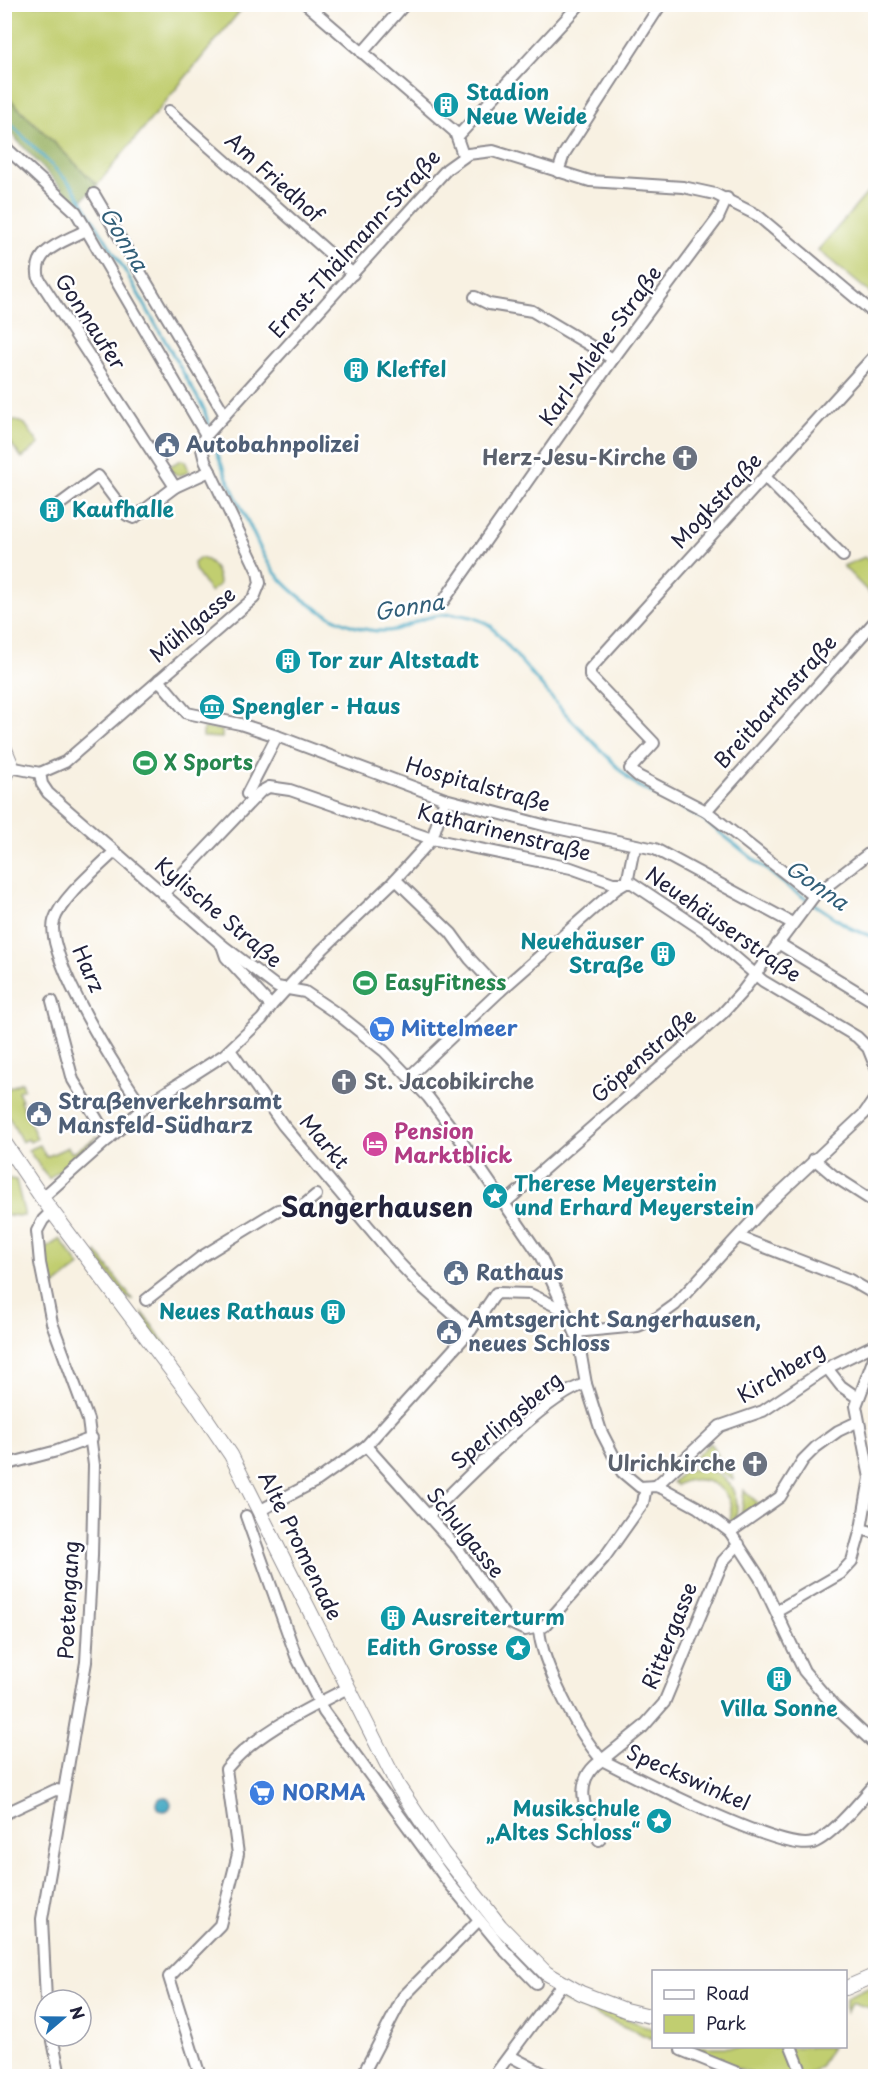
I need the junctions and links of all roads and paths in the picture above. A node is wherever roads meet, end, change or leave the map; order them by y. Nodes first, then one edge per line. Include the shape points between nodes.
1 (306, 4) edge
2 (405, 4) edge
3 (580, 4) edge
4 (661, 4) edge
5 (362, 53) junction
6 (169, 111) dead end
7 (458, 136) junction
8 (4, 147) edge
9 (464, 155) junction
10 (558, 172) junction
11 (94, 194) dead end
12 (727, 198) junction
13 (86, 230) junction
14 (353, 273) junction
15 (475, 297) dead end
16 (876, 315) edge
17 (876, 354) edge
18 (613, 360) junction
19 (225, 415) junction
20 (207, 434) junction
21 (210, 471) junction
22 (766, 478) junction
23 (175, 487) junction
24 (56, 507) dead end
25 (843, 556) dead end
26 (442, 603) dead end
27 (876, 620) edge
28 (159, 680) junction
29 (277, 736) junction
30 (4, 747) edge
31 (8, 773) edge
32 (40, 773) junction
33 (253, 799) junction
34 (445, 799) junction
35 (706, 811) junction
36 (432, 839) junction
37 (638, 846) junction
38 (876, 848) edge
39 (114, 852) junction
40 (396, 880) junction
41 (627, 883) junction
42 (163, 894) junction
43 (813, 897) junction
44 (795, 919) junction
45 (778, 943) junction
46 (222, 945) junction
47 (755, 975) junction
48 (286, 991) junction
49 (500, 991) junction
50 (52, 1001) dead end
51 (876, 1003) edge
52 (271, 1006) junction
53 (230, 1050) junction
54 (876, 1068) edge
55 (410, 1077) junction
56 (874, 1103) edge
57 (144, 1108) junction
58 (109, 1139) junction
59 (4, 1142) edge
60 (814, 1159) junction
61 (315, 1195) dead end
62 (42, 1198) junction
63 (504, 1203) junction
64 (876, 1203) edge
65 (52, 1211) junction
66 (739, 1237) junction
67 (876, 1295) edge
68 (146, 1300) dead end
69 (564, 1310) junction
70 (471, 1330) junction
71 (575, 1332) junction
72 (876, 1344) edge
73 (874, 1364) edge
74 (827, 1368) junction
75 (586, 1384) junction
76 (858, 1398) junction
77 (858, 1422) junction
78 (92, 1438) junction
79 (366, 1446) junction
80 (4, 1466) edge
81 (651, 1486) junction
82 (260, 1510) junction
83 (246, 1516) dead end
84 (428, 1516) junction
85 (861, 1529) junction
86 (730, 1532) junction
87 (876, 1533) edge
88 (739, 1544) junction
89 (776, 1611) junction
90 (539, 1629) junction
91 (348, 1688) junction
92 (319, 1703) junction
93 (876, 1745) edge
94 (602, 1760) junction
95 (876, 1783) edge
96 (63, 1791) junction
97 (4, 1814) edge
98 (599, 1840) dead end
99 (478, 1921) junction
100 (876, 1975) edge
101 (542, 1978) junction
102 (562, 1984) junction
103 (45, 1988) edge
104 (847, 1988) edge
105 (652, 2016) edge
106 (54, 2048) edge
107 (791, 2048) edge
108 (681, 2050) dead end
109 (510, 2056) junction
110 (60, 2076) edge
111 (200, 2076) edge
112 (362, 2076) edge
113 (494, 2076) edge
114 (548, 2076) edge
115 (745, 2076) edge
116 (803, 2076) edge

1 - 5 street
2 - 5 street
3 - 7 street
4 - 10 street via 564,154
5 - 7 street
6 - 14 street, Am Friedhof
7 - 9 street
8 - 13 street via 71,205
9 - 10 street, Ernst-Thälmann-Straße via 497,152
9 - 14 street, Ernst-Thälmann-Straße
10 - 12 street, Ernst-Thälmann-Straße via 590,182 683,187
11 - 19 street
12 - 16 street, Ernst-Thälmann-Straße via 757,215
12 - 18 street, Karl-Miehe-Straße via 718,218
13 - 20 street
13 - 23 street, Gonnaufer via 41,255 36,266 39,279
14 - 19 street, Ernst-Thälmann-Straße
15 - 18 street via 489,304 532,311
17 - 22 street, Mogkstraße via 798,436
18 - 26 street, Karl-Miehe-Straße
19 - 20 street, Ernst-Thälmann-Straße
20 - 21 street, Mühlgasse via 202,449
21 - 23 street
21 - 28 street, Mühlgasse via 258,572 259,588 246,606
22 - 25 street
22 - 35 street, Mogkstraße via 593,664 590,676 654,743 630,769
23 - 24 street via 132,518 98,476
27 - 35 street, Breitbarthstraße
28 - 29 street, Hospitalstraße via 188,713
28 - 32 street, Mühlgasse via 64,762
29 - 33 street via 247,794
29 - 34 street, Hospitalstraße
30 - 31 main road via 10,756
31 - 32 street
32 - 39 street, Kylische Straße via 48,793
33 - 36 street, Katharinenstraße via 269,787 302,794
33 - 42 street
34 - 36 street
34 - 37 street, Hospitalstraße
35 - 43 street
36 - 40 street
36 - 41 street, Katharinenstraße via 572,868 613,883
37 - 41 street
37 - 44 street, Hospitalstraße via 655,849
38 - 43 street, Göpenstraße
39 - 42 street, Kylische Straße
39 - 57 street, Harz via 60,910 53,930 73,990 122,1079
40 - 48 street via 323,949
40 - 49 street via 451,933
41 - 47 street, Neuehäuserstraße via 642,888 707,933
41 - 49 street
42 - 46 street, Kylische Straße
43 - 44 street, Göpenstraße
44 - 45 street, Göpenstraße
45 - 47 street, Göpenstraße
45 - 51 street
46 - 48 street, Kylische Straße
46 - 52 street via 226,957
47 - 54 street, Neuehäuserstraße via 857,1037 868,1048
47 - 63 street, Göpenstraße via 723,1013
48 - 52 street
48 - 55 street, Kylische Straße via 305,992 352,1025
49 - 55 street
50 - 58 street via 73,1080
52 - 53 street
53 - 57 street
53 - 70 street, Markt via 283,1125 399,1263
55 - 63 street, Kylische Straße via 460,1139
56 - 60 street
57 - 58 street
58 - 62 street
59 - 62 main road, Alte Promenade
60 - 64 street
60 - 66 street
61 - 68 street via 304,1205 278,1210 201,1257
62 - 65 main road, Alte Promenade
63 - 69 street, Kylische Straße via 541,1257
65 - 78 street, Poetengang via 43,1220 36,1239 46,1299
65 - 82 main road, Alte Promenade via 213,1427
66 - 67 street via 850,1280
66 - 71 street via 684,1298 657,1318 638,1326
69 - 70 street via 530,1294 496,1293
69 - 71 street, Kylische Straße
70 - 79 street
71 - 75 street, Kylische Straße
72 - 73 street
72 - 74 street, Kirchberg
73 - 76 street
74 - 76 street via 841,1386
74 - 81 street, Kirchberg via 763,1411 720,1426
75 - 81 street, Kylische Straße via 600,1428 621,1469 633,1483
75 - 84 street, Sperlingsberg via 544,1409
76 - 77 street
77 - 85 street via 870,1471
77 - 86 street via 816,1447 780,1497
78 - 80 street
78 - 96 street, Poetengang via 93,1529 87,1643
79 - 82 street via 318,1480
79 - 84 street, Schulgasse
81 - 86 street, Kylische Straße via 697,1507
81 - 90 street via 616,1543
82 - 91 main road, Alte Promenade
83 - 92 street, Alte Promenade via 290,1642
84 - 90 street, Schulgasse via 458,1549 510,1623 525,1630
85 - 87 street
85 - 89 street via 847,1569
86 - 88 street, Kylische Straße
88 - 89 street, Kylische Straße
88 - 94 street, Rittergasse via 723,1561 664,1704
89 - 93 street, Kylische Straße via 804,1671
90 - 94 street via 540,1646 549,1667 591,1748
91 - 92 street
91 - 101 main road, Alte Promenade via 421,1824
92 - 99 street, Alte Promenade
92 - 111 street via 241,1753 226,1769 238,1854 220,1925 170,1977
94 - 95 street, Speckswinkel via 713,1815 800,1844 820,1839
94 - 98 street, Rittergasse via 589,1772 583,1792 584,1805
96 - 97 street via 55,1790
96 - 103 street, Poetengang via 42,1918
99 - 101 street, Alte Promenade
99 - 112 street via 403,1997
100 - 104 main road
101 - 102 main road
102 - 105 main road
102 - 109 street
106 - 110 street
107 - 116 street
108 - 115 street
109 - 113 street
109 - 114 street

